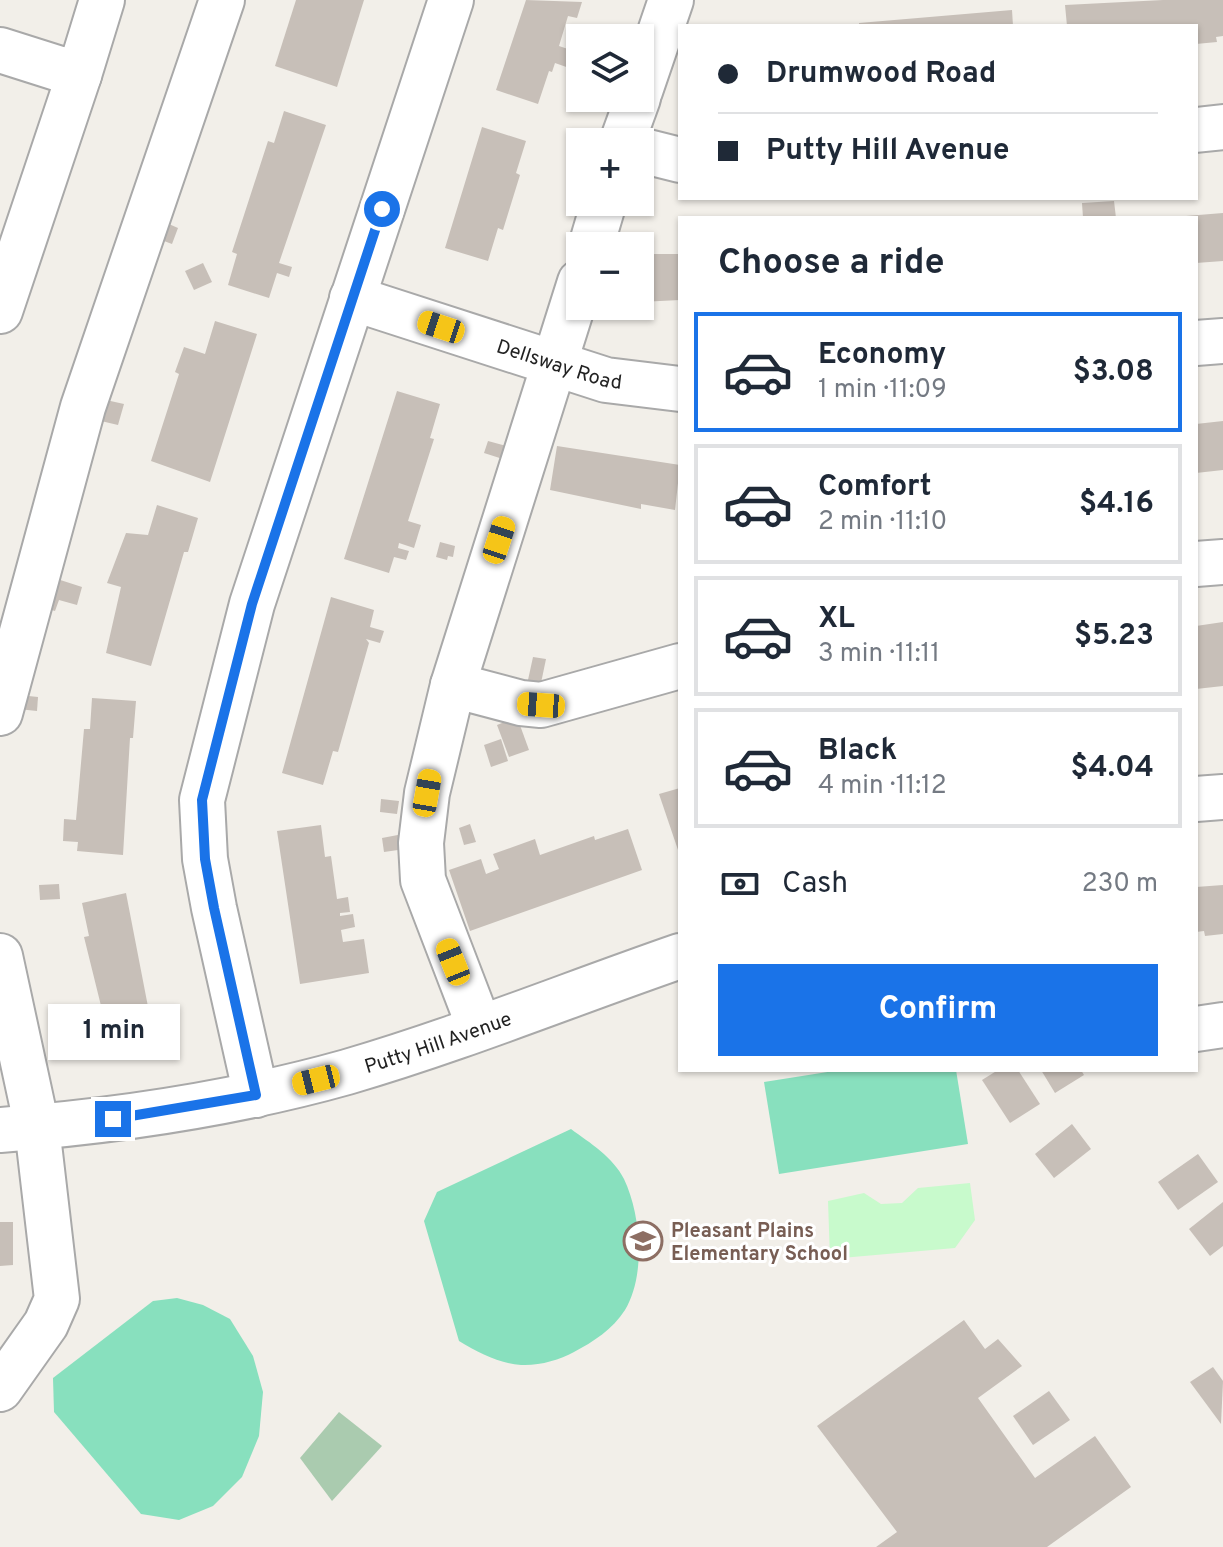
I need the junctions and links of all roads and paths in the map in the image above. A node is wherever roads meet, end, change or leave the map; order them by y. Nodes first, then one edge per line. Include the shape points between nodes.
1 (102, 0) edge
2 (222, 0) edge
3 (451, 0) edge
4 (671, 0) edge
5 (0, 50) edge
6 (654, 50) edge
7 (79, 75) junction
8 (1223, 127) edge
9 (1198, 130) edge
10 (654, 154) edge
11 (678, 160) edge
12 (352, 298) junction
13 (0, 311) edge
14 (569, 320) edge
15 (1223, 341) edge
16 (1198, 343) edge
17 (555, 365) junction
18 (678, 389) edge
19 (1223, 562) edge
20 (1198, 564) edge
21 (678, 667) edge
22 (453, 685) junction
23 (0, 713) edge
24 (1223, 797) edge
25 (1198, 799) edge
26 (0, 956) edge
27 (678, 957) edge
28 (1223, 1025) edge
29 (479, 1026) junction
30 (1198, 1029) edge
31 (256, 1095) junction
32 (18, 1129) edge
33 (0, 1389) edge

1 - 7 street
2 - 23 street via 83,407
3 - 12 street
4 - 6 street
5 - 7 street
7 - 13 street
8 - 9 street
10 - 11 street
12 - 17 street, Dellsway Road
12 - 31 street via 252,604 202,800 205,859
14 - 17 street
15 - 16 street
17 - 18 street, Dellsway Road via 606,380
17 - 22 street
19 - 20 street
21 - 22 street via 541,705
22 - 29 street via 427,793 423,880
24 - 25 street
26 - 32 street
27 - 29 street, Putty Hill Avenue
28 - 30 street
29 - 31 street, Putty Hill Avenue via 389,1059
31 - 32 street, Putty Hill Avenue
32 - 33 street via 57,1299 46,1324

